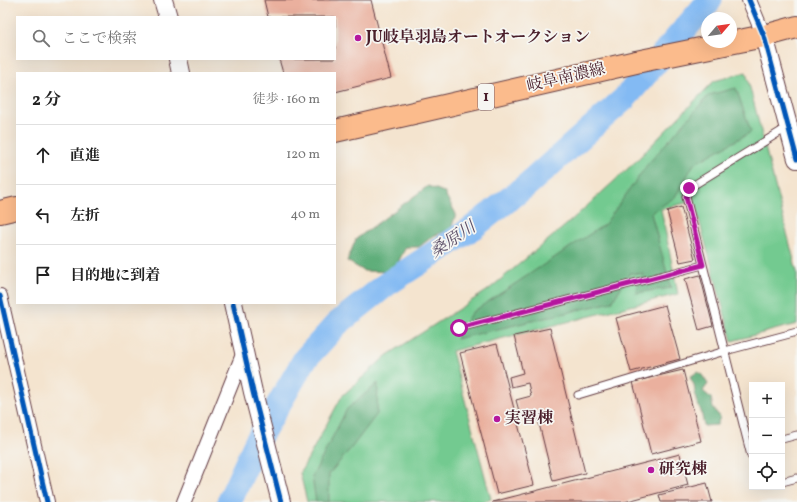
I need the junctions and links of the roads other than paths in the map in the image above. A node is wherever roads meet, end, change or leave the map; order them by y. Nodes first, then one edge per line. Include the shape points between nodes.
1 (164, 0) edge
2 (749, 0) edge
3 (168, 16) edge
4 (797, 27) edge
5 (764, 36) junction
6 (178, 60) edge
7 (181, 72) edge
8 (788, 127) junction
9 (336, 131) edge
10 (797, 159) edge
11 (16, 208) edge
12 (0, 212) edge
13 (703, 265) junction
14 (0, 296) edge
15 (233, 304) edge
16 (459, 328) dead end
17 (797, 332) edge
18 (725, 351) junction
19 (244, 352) junction
20 (578, 395) dead end
21 (797, 435) edge
22 (785, 438) edge
23 (751, 454) edge
24 (797, 478) edge
25 (785, 481) edge
26 (47, 502) edge
27 (184, 502) edge
28 (281, 502) edge

1 - 3 street
2 - 5 street
4 - 5 main road, 岐阜南濃線 / 1
5 - 8 street
5 - 9 main road, 岐阜南濃線 / 1 via 636,62
6 - 7 street
8 - 10 street
8 - 13 lane via 689,188 686,197
11 - 12 main road
13 - 16 lane
13 - 18 lane
14 - 26 street
15 - 19 street
17 - 18 lane
18 - 20 lane
18 - 23 lane
19 - 27 street
19 - 28 street
21 - 22 lane
24 - 25 lane

